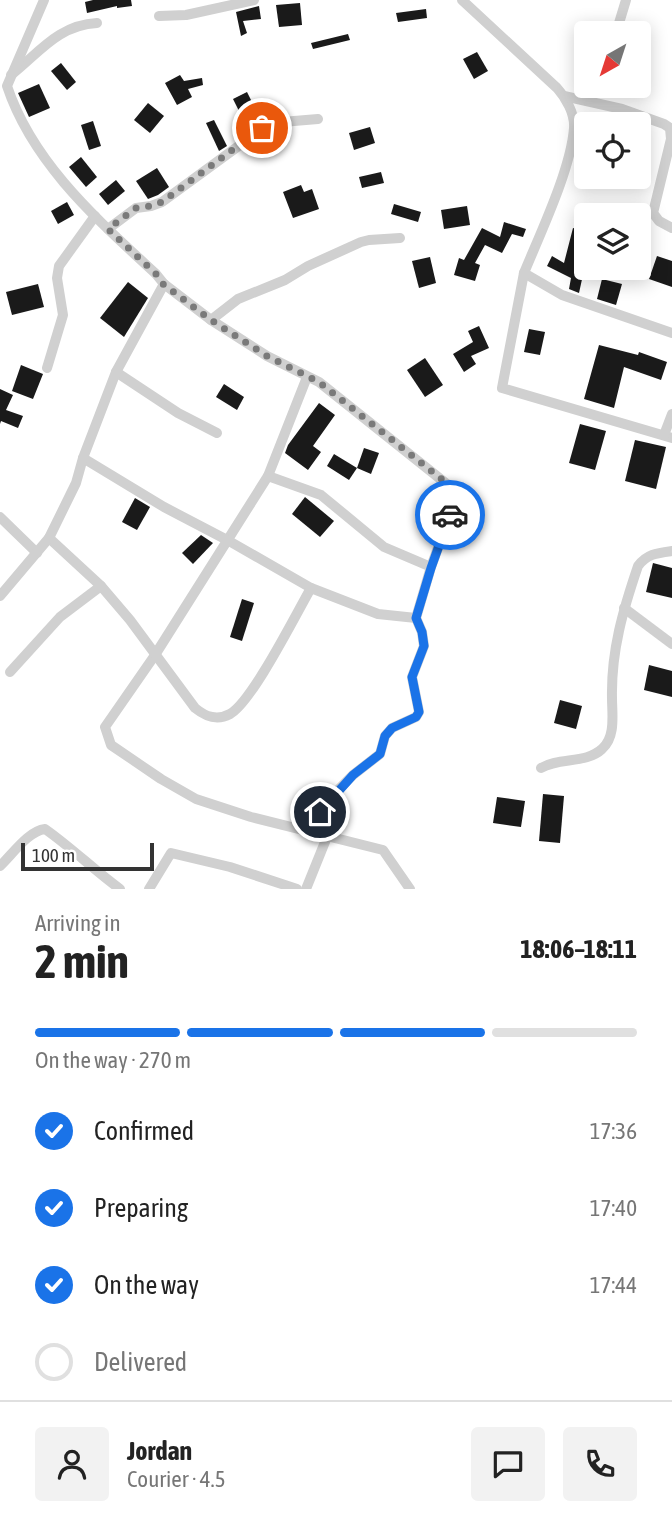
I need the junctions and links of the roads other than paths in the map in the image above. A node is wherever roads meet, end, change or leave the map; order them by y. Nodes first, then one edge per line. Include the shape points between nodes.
1 (44, 0) edge
2 (254, 0) edge
3 (462, 0) edge
4 (626, 0) edge
5 (159, 16) dead end
6 (620, 21) edge
7 (97, 23) dead end
8 (10, 75) junction
9 (3, 84) edge
10 (564, 96) junction
11 (590, 98) edge
12 (588, 102) junction
13 (318, 119) dead end
14 (95, 216) junction
15 (672, 228) edge
16 (108, 229) junction
17 (400, 238) dead end
18 (524, 273) junction
19 (163, 284) junction
20 (211, 320) junction
21 (672, 333) edge
22 (47, 368) dead end
23 (116, 372) junction
24 (307, 377) junction
25 (672, 414) edge
26 (216, 433) dead end
27 (668, 436) edge
28 (83, 458) junction
29 (268, 475) junction
30 (0, 517) edge
31 (49, 538) junction
32 (229, 541) junction
33 (672, 551) edge
34 (37, 554) junction
35 (431, 568) junction
36 (101, 586) junction
37 (311, 588) junction
38 (0, 596) edge
39 (624, 608) junction
40 (416, 618) junction
41 (672, 645) edge
42 (155, 655) junction
43 (10, 672) dead end
44 (541, 768) dead end
45 (313, 832) junction
46 (327, 837) junction
47 (0, 866) edge
48 (120, 889) edge
49 (149, 889) edge
50 (297, 889) edge
51 (306, 889) edge
52 (410, 889) edge

1 - 8 street
2 - 5 street
3 - 10 street
4 - 6 street
7 - 8 street via 66,29
8 - 9 street
9 - 14 street via 33,142
10 - 12 street
10 - 18 street via 574,127 570,151
11 - 12 street
12 - 15 street via 622,109 670,128 653,213
13 - 16 street via 270,123 162,202 136,208
14 - 16 street
14 - 22 street via 59,266 63,315
16 - 19 street
17 - 20 street via 361,242 238,299
18 - 21 street via 562,295
18 - 27 street via 502,388
19 - 20 street
19 - 23 street
20 - 24 street
23 - 26 street
23 - 28 street
24 - 29 street
24 - 35 street via 347,403 458,492
25 - 27 street
28 - 31 street
28 - 32 street
29 - 32 street
29 - 35 street via 321,495 384,547
30 - 34 street
31 - 34 street
31 - 36 street
32 - 37 street
32 - 42 street
33 - 39 street via 644,558
34 - 38 street
35 - 40 street
36 - 42 street
36 - 43 street via 60,617
37 - 40 street via 378,614
37 - 42 street via 263,672 232,713 219,718 201,713
39 - 41 street
39 - 44 street via 612,667 612,728 605,746 592,755
40 - 45 street via 424,646 412,677 419,712 392,728 380,754 353,775 320,812
42 - 45 street via 105,727 111,745 196,799
45 - 46 street
46 - 51 street
46 - 52 street via 383,850
47 - 48 street via 31,835 45,830
49 - 50 street via 171,853

